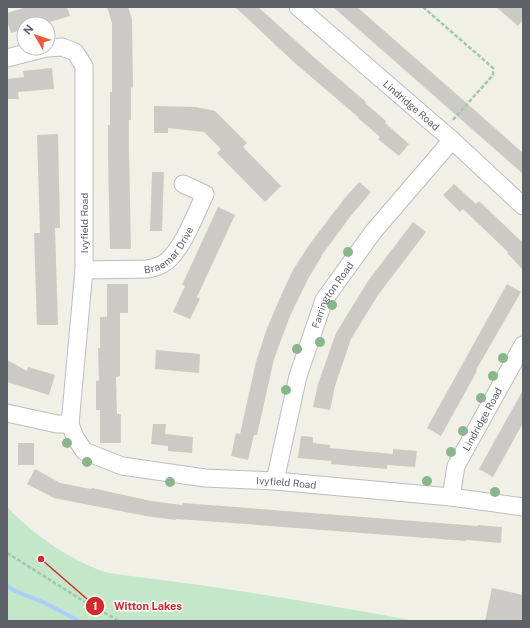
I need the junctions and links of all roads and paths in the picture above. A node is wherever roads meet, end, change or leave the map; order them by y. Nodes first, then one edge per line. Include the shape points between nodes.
1 (298, 7) edge
2 (423, 7) edge
3 (56, 47) edge
4 (447, 136) junction
5 (183, 184) dead end
6 (523, 206) edge
7 (84, 270) junction
8 (523, 345) edge
9 (7, 414) edge
10 (70, 424) junction
11 (275, 481) junction
12 (450, 497) junction
13 (523, 507) edge
14 (7, 553) edge
15 (120, 621) edge

1 - 4 street, Lindridge Road
2 - 4 path via 494,71
3 - 7 street, Ivyfield Road via 75,52 84,66
4 - 6 street, Lindridge Road
4 - 11 street, Farrington Road via 324,300 298,376
5 - 7 street, Braemar Drive via 205,194 187,232 167,261 147,269
7 - 10 street, Ivyfield Road
8 - 12 street, Lindridge Road via 456,466
9 - 10 street via 57,424
10 - 11 street, Ivyfield Road via 84,451 122,466 205,478
11 - 12 street, Ivyfield Road
12 - 13 street, Ivyfield Road
14 - 15 path

